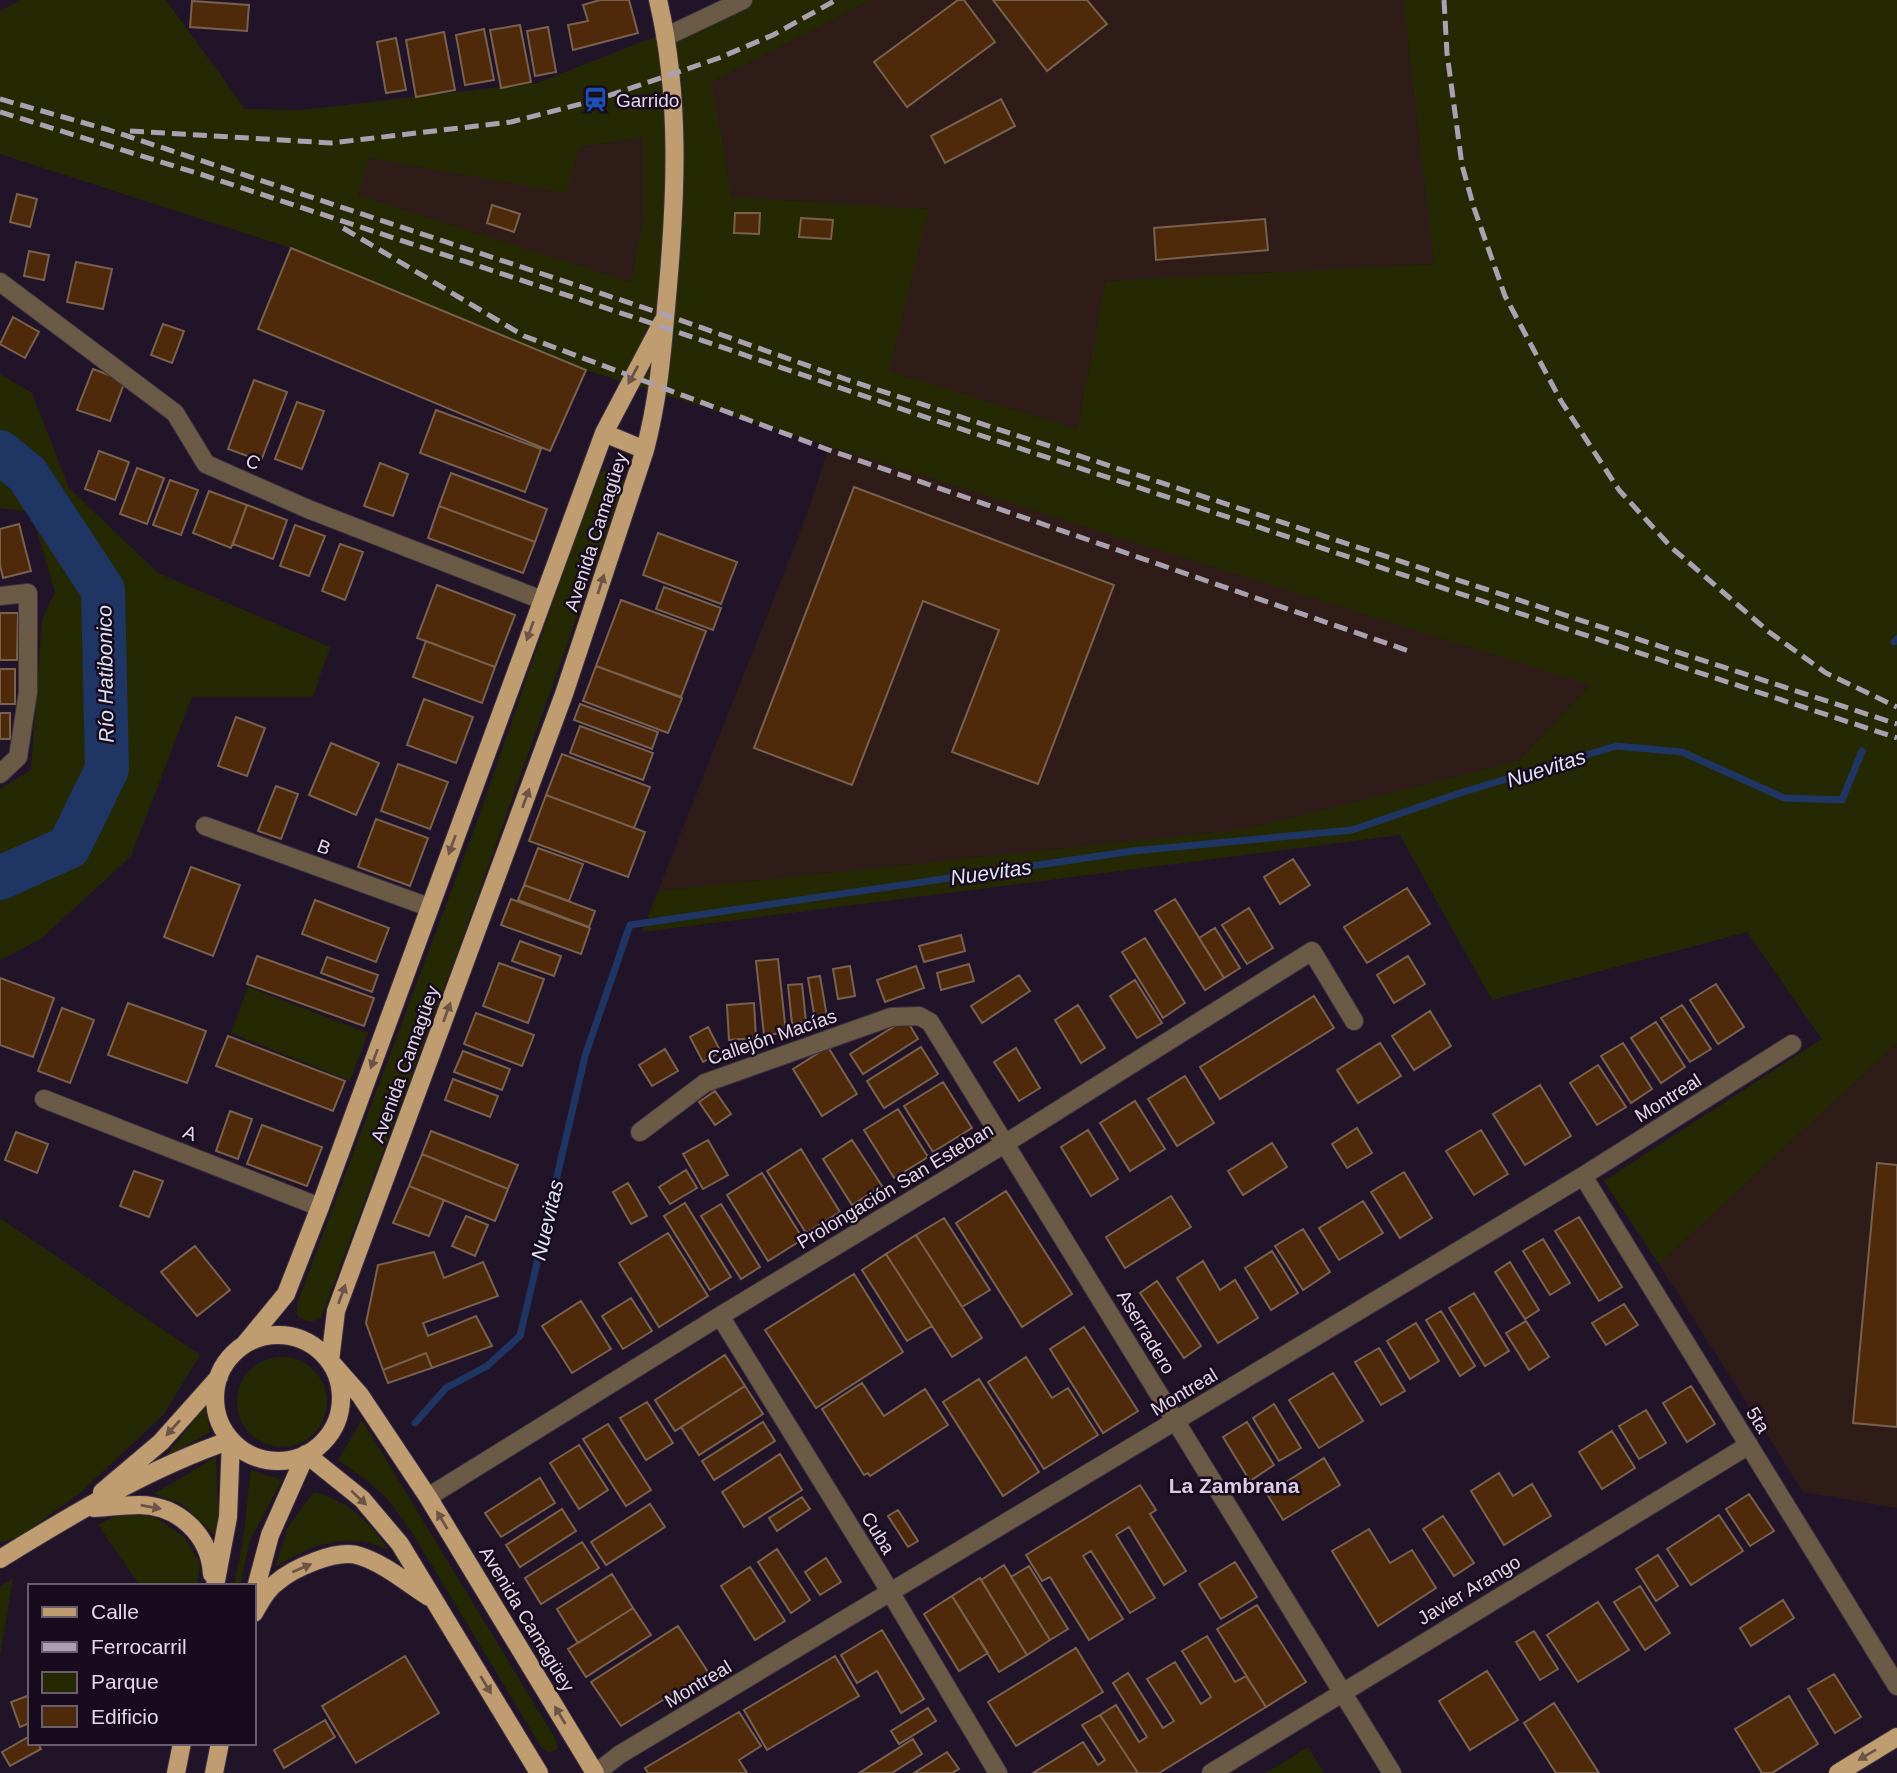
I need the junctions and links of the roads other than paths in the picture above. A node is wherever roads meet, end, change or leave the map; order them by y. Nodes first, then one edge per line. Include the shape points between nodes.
1 (658, 0) edge
2 (743, 0) edge
3 (665, 37) junction
4 (0, 282) edge
5 (666, 315) junction
6 (604, 433) junction
7 (645, 450) junction
8 (0, 596) edge
9 (542, 600) junction
10 (0, 774) edge
11 (205, 826) dead end
12 (429, 907) junction
13 (1354, 1021) dead end
14 (930, 1022) joint
15 (1792, 1044) dead end
16 (44, 1099) dead end
17 (640, 1132) dead end
18 (1006, 1143) junction
19 (1583, 1177) junction
20 (320, 1207) junction
21 (720, 1316) junction
22 (244, 1345) junction
23 (330, 1361) junction
24 (219, 1377) junction
25 (1176, 1421) junction
26 (230, 1440) junction
27 (1749, 1445) junction
28 (306, 1454) junction
29 (428, 1497) junction
30 (83, 1508) junction
31 (0, 1559) edge
32 (214, 1584) edge
33 (214, 1584) edge
34 (256, 1588) edge
35 (890, 1593) junction
36 (435, 1601) junction
37 (256, 1610) edge
38 (1897, 1686) edge
39 (1342, 1692) junction
40 (1897, 1737) edge
41 (182, 1745) edge
42 (220, 1745) edge
43 (176, 1773) edge
44 (214, 1773) edge
45 (539, 1773) edge
46 (596, 1773) edge
47 (998, 1773) edge
48 (1211, 1773) edge
49 (1392, 1773) edge
50 (1838, 1773) edge

1 - 3 main road, Avenida Camagüey
2 - 3 street
3 - 5 main road, Avenida Camagüey via 671,75 675,210
4 - 9 street, C via 175,413 206,464
5 -> 6 main road, Avenida Camagüey
5 - 7 main road, Avenida Camagüey via 660,386
6 - 7 main road
6 - 9 main road, Avenida Camagüey
23 -> 7 main road, Avenida Camagüey via 336,1311 564,694
8 - 10 street via 28,593 28,692 18,757
9 -> 12 main road, Avenida Camagüey
11 - 12 street, B
12 -> 20 main road, Avenida Camagüey
13 - 18 street, Prolongación San Esteban via 1311,951
14 - 17 street, Callejón Macías via 919,1016 891,1017 705,1083
14 - 18 street, Aserradero
15 - 19 street, Montreal
16 - 20 street, A
18 - 21 street, Prolongación San Esteban
18 - 25 street, Aserradero
19 - 25 street, Montreal
19 - 27 street, 5ta
20 - 22 main road, Avenida Camagüey via 286,1294
21 - 29 street, Prolongación San Esteban
21 - 35 street, Cuba
22 - 23 main road via 280,1335 299,1338
22 - 24 main road via 228,1359
23 - 28 main road via 339,1380 341,1402 336,1423 324,1441
23 - 29 main road, Avenida Camagüey via 360,1395
24 - 26 main road via 216,1410
24 -> 30 main road via 161,1442
25 - 35 street, Montreal
25 - 39 street, Aserradero
26 - 28 main road via 266,1460 286,1461
26 - 30 main road
26 - 32 main road via 228,1517
27 - 38 street, 5ta
27 - 39 street, Javier Arango
28 - 34 main road via 270,1535
28 -> 36 main road via 362,1499 400,1544
46 -> 29 main road, Avenida Camagüey
30 - 31 main road
30 -> 33 main road via 141,1505 180,1517 198,1531 208,1549
35 - 46 street, Montreal
35 - 47 street, Cuba
37 -> 36 main road via 287,1574 329,1556 357,1554
36 -> 45 main road
39 - 48 street, Javier Arango
39 - 49 street, Aserradero
40 -> 50 main road
41 - 43 main road
42 - 44 main road

